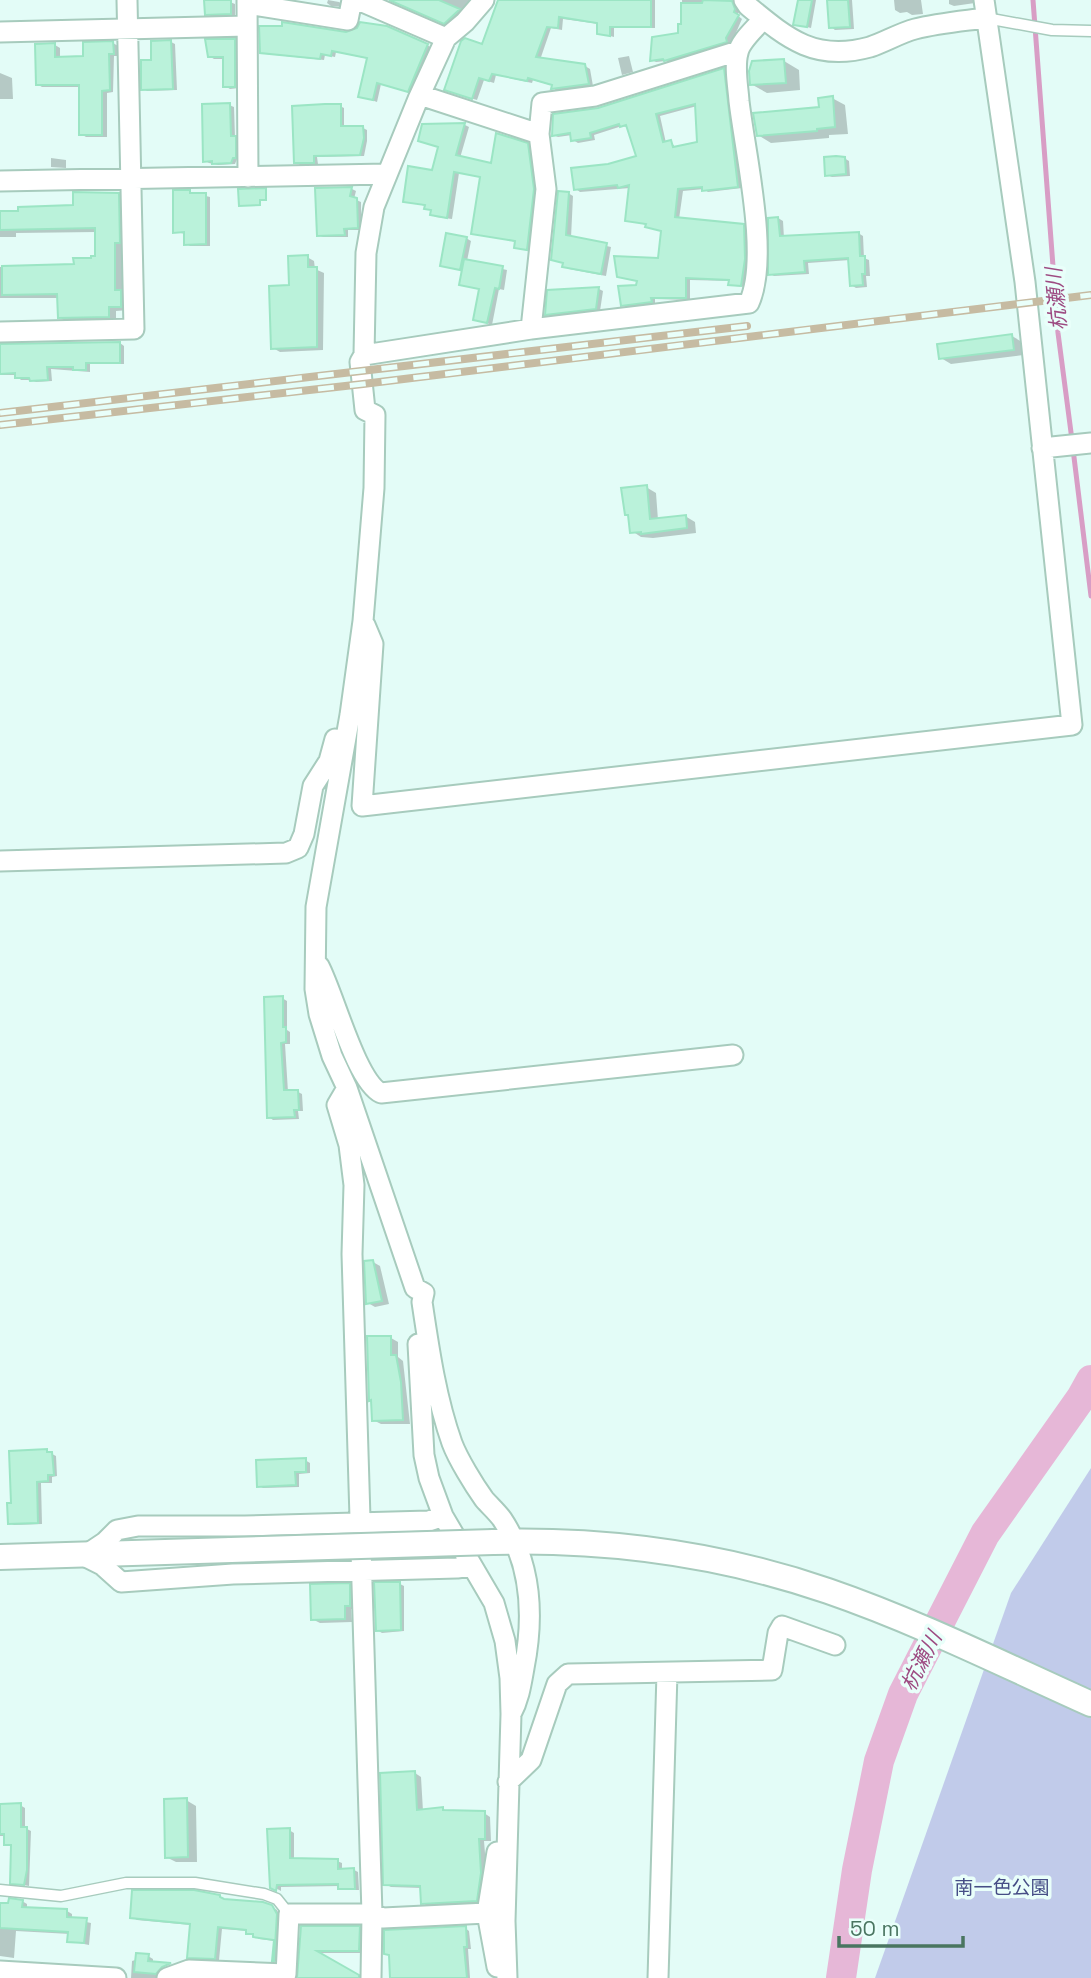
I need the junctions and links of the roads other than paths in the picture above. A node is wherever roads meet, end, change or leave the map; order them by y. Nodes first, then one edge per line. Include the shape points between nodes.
1 (127, 0) edge
2 (352, 0) edge
3 (358, 0) edge
4 (484, 0) edge
5 (744, 0) edge
6 (247, 2) edge
7 (985, 9) edge
8 (764, 19) junction
9 (247, 26) junction
10 (128, 29) junction
11 (1091, 31) edge
12 (0, 32) edge
13 (446, 38) junction
14 (738, 51) junction
15 (420, 95) junction
16 (538, 134) junction
17 (387, 174) junction
18 (248, 177) junction
19 (130, 179) junction
20 (0, 181) edge
21 (531, 329) junction
22 (0, 332) edge
23 (363, 355) junction
24 (1091, 443) edge
25 (1046, 448) junction
26 (363, 621) junction
27 (350, 715) junction
28 (0, 862) edge
29 (315, 964) junction
30 (733, 1055) dead end
31 (346, 1088) junction
32 (415, 1288) junction
33 (443, 1516) junction
34 (360, 1523) junction
35 (514, 1541) junction
36 (84, 1556) junction
37 (0, 1557) edge
38 (472, 1566) junction
39 (362, 1570) junction
40 (835, 1645) dead end
41 (667, 1673) junction
42 (1091, 1704) edge
43 (512, 1714) junction
44 (508, 1782) junction
45 (507, 1822) junction
46 (0, 1889) edge
47 (487, 1913) junction
48 (289, 1914) junction
49 (372, 1914) junction
50 (0, 1971) edge
51 (116, 1978) edge
52 (167, 1978) edge
53 (371, 1978) edge
54 (500, 1978) edge
55 (508, 1978) edge
56 (658, 1978) edge

1 - 10 street
2 - 6 street via 348,20
3 - 13 street
4 - 13 street
5 - 8 street
6 - 9 street
7 - 8 street via 840,53 801,45
7 - 11 lane via 1052,30
7 - 25 street
8 - 14 street
9 - 10 street
9 - 18 street
10 - 12 street
10 - 19 street
13 - 15 street
14 - 16 street via 595,96 542,103
14 - 21 street via 744,145 757,226 755,291 749,303
15 - 16 street
15 - 17 street
16 - 21 street via 545,189
17 - 18 street
17 - 23 street via 374,207 366,253
18 - 19 street
19 - 20 street
19 - 22 street via 134,329
21 - 23 street
23 - 26 street via 365,411 375,415
24 - 25 street
25 - 26 street via 1072,725 362,806 373,643
26 - 27 street
27 - 28 street via 338,728 330,761 313,786 298,848 286,853
27 - 29 street via 316,907
29 - 30 street via 326,979 369,1085 381,1093
29 - 31 street via 319,1014
31 - 32 street
31 - 34 street via 337,1105 354,1185
32 - 33 street via 424,1455
32 - 35 street via 424,1293 432,1366 453,1445
33 - 34 street via 429,1521
33 - 38 street
34 - 36 street via 138,1526 117,1530
34 - 39 street
35 - 36 street, bridge
35 - 42 street via 591,1542 751,1568 883,1612
35 - 43 street via 526,1575 530,1612 526,1661
36 - 37 street
36 - 39 street via 102,1564 121,1582
38 - 39 street
38 - 43 street via 494,1603 505,1641
39 - 49 street
40 - 41 street via 782,1626 772,1670
41 - 44 street via 568,1674 557,1684 531,1760
41 - 56 street
43 - 44 street
44 - 45 street
45 - 47 street via 500,1830
45 - 55 street
46 - 48 lane via 61,1896 126,1883 194,1883 264,1894 276,1899
47 - 49 street via 383,1918
47 - 54 street
48 - 49 street
48 - 52 street via 286,1974 189,1970
49 - 53 street
50 - 51 street

